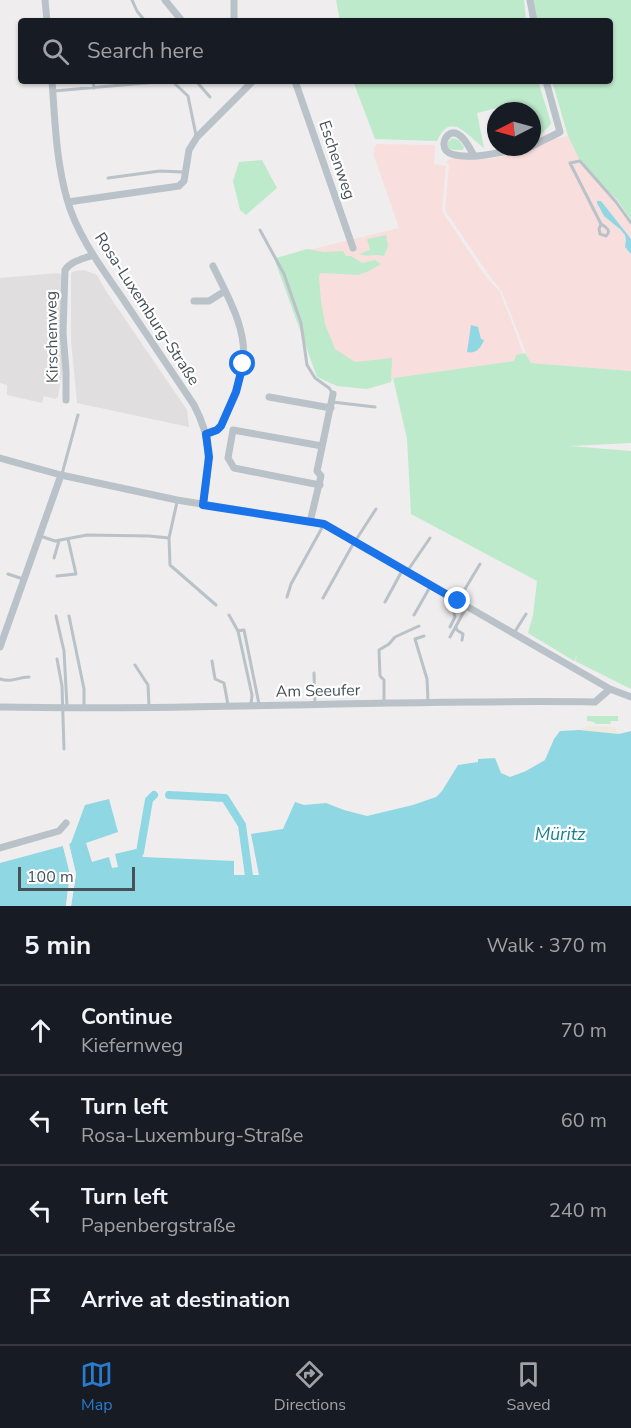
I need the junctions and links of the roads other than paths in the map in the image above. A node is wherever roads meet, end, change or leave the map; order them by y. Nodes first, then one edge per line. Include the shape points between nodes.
1 (45, 0) edge
2 (132, 0) edge
3 (165, 0) edge
4 (234, 0) edge
5 (530, 0) edge
6 (47, 18) edge
7 (143, 18) edge
8 (180, 18) edge
9 (234, 18) edge
10 (533, 18) edge
11 (52, 84) edge
12 (93, 84) edge
13 (141, 84) edge
14 (174, 84) edge
15 (199, 84) edge
16 (250, 84) edge
17 (296, 84) edge
18 (547, 84) edge
19 (94, 88) junction
20 (52, 91) junction
21 (210, 97) dead end
22 (197, 137) junction
23 (541, 142) edge
24 (474, 156) dead end
25 (487, 156) edge
26 (185, 172) junction
27 (108, 178) dead end
28 (68, 202) junction
29 (631, 223) edge
30 (601, 224) dead end
31 (260, 230) dead end
32 (353, 248) dead end
33 (93, 255) junction
34 (213, 266) dead end
35 (225, 291) junction
36 (194, 301) dead end
37 (269, 397) dead end
38 (66, 400) dead end
39 (332, 401) junction
40 (375, 407) dead end
41 (78, 415) dead end
42 (206, 434) junction
43 (322, 446) junction
44 (0, 458) edge
45 (61, 475) junction
46 (320, 485) junction
47 (177, 500) junction
48 (203, 505) junction
49 (376, 509) dead end
50 (310, 522) junction
51 (324, 524) junction
52 (40, 536) junction
53 (169, 538) junction
54 (430, 538) dead end
55 (68, 539) junction
56 (59, 541) junction
57 (355, 541) junction
58 (54, 558) dead end
59 (480, 564) dead end
60 (405, 571) junction
61 (8, 574) dead end
62 (57, 576) dead end
63 (25, 580) junction
64 (431, 585) junction
65 (287, 597) dead end
66 (323, 598) dead end
67 (385, 602) dead end
68 (462, 603) junction
69 (216, 605) dead end
70 (526, 614) dead end
71 (229, 615) dead end
72 (414, 615) dead end
73 (56, 616) dead end
74 (69, 616) dead end
75 (419, 626) dead end
76 (450, 627) dead end
77 (456, 627) junction
78 (238, 631) junction
79 (514, 634) junction
80 (424, 636) dead end
81 (450, 637) dead end
82 (462, 640) dead end
83 (0, 647) edge
84 (57, 659) dead end
85 (212, 661) dead end
86 (135, 665) dead end
87 (314, 673) dead end
88 (29, 677) dead end
89 (0, 679) edge
90 (610, 689) junction
91 (631, 697) edge
92 (384, 703) junction
93 (428, 703) junction
94 (315, 705) junction
95 (228, 706) junction
96 (255, 706) junction
97 (0, 707) edge
98 (85, 708) junction
99 (149, 708) junction
100 (65, 709) junction
101 (64, 748) dead end
102 (66, 823) dead end
103 (0, 848) edge

1 - 6 street
2 - 7 lane
3 - 8 street
4 - 9 street
5 - 10 street
11 - 20 street, Rosa-Luxemburg-Straße
12 - 19 lane
13 - 19 lane
14 - 22 lane via 188,96
15 - 21 lane
16 - 22 street
17 - 32 street, Eschenweg
18 - 23 street via 560,132
19 - 20 lane
20 - 28 street, Rosa-Luxemburg-Straße
22 - 26 street via 189,150
24 - 25 street
26 - 27 lane
26 - 28 street via 179,186
28 - 33 street, Rosa-Luxemburg-Straße
29 - 30 lane via 580,161 570,163
31 - 39 lane via 284,274 301,323 307,365 315,378 329,388
33 - 38 street, Kirschenweg via 65,270
33 - 42 street, Rosa-Luxemburg-Straße via 194,405
34 - 35 street
35 - 36 street via 209,301
35 - 42 street via 242,333 243,364 221,426
37 - 39 street
39 - 40 lane
39 - 43 street
41 - 45 lane
42 - 48 street, Rosa-Luxemburg-Straße via 209,457
43 - 46 street via 316,471 321,476
43 - 46 street via 232,430 228,458 234,468
44 - 45 street
45 - 47 street
45 - 52 street
46 - 50 street
47 - 48 street
47 - 53 lane
48 - 50 street
49 - 57 lane
50 - 51 street
51 - 57 street
51 - 65 lane
52 - 56 lane
52 - 63 street
53 - 55 lane via 87,535
53 - 69 lane via 170,565
54 - 60 lane
55 - 56 lane
55 - 62 lane via 76,574
56 - 58 lane
57 - 60 street
57 - 66 lane
59 - 68 lane
60 - 64 street
60 - 67 lane
61 - 63 lane
63 - 83 street
64 - 68 street
64 - 72 lane
68 - 76 lane
68 - 77 lane
68 - 79 street
70 - 79 lane
71 - 78 lane
73 - 100 lane via 64,651
74 - 98 lane
75 - 92 lane via 379,650
77 - 81 lane
77 - 82 lane via 463,634
78 - 96 lane
78 - 96 lane via 244,630
79 - 90 street
80 - 93 lane via 415,639 427,679
84 - 100 lane
85 - 95 lane via 215,679 224,683
86 - 99 lane via 148,685
87 - 94 lane
88 - 89 lane via 8,682
90 - 91 street
90 - 93 street, Am Seeufer via 595,702
92 - 93 street, Am Seeufer
92 - 94 street, Am Seeufer
94 - 96 street, Am Seeufer
95 - 96 street, Am Seeufer
95 - 99 street, Am Seeufer
97 - 100 street, Am Seeufer
98 - 99 street, Am Seeufer
98 - 100 street, Am Seeufer
100 - 101 lane
102 - 103 street via 59,831

